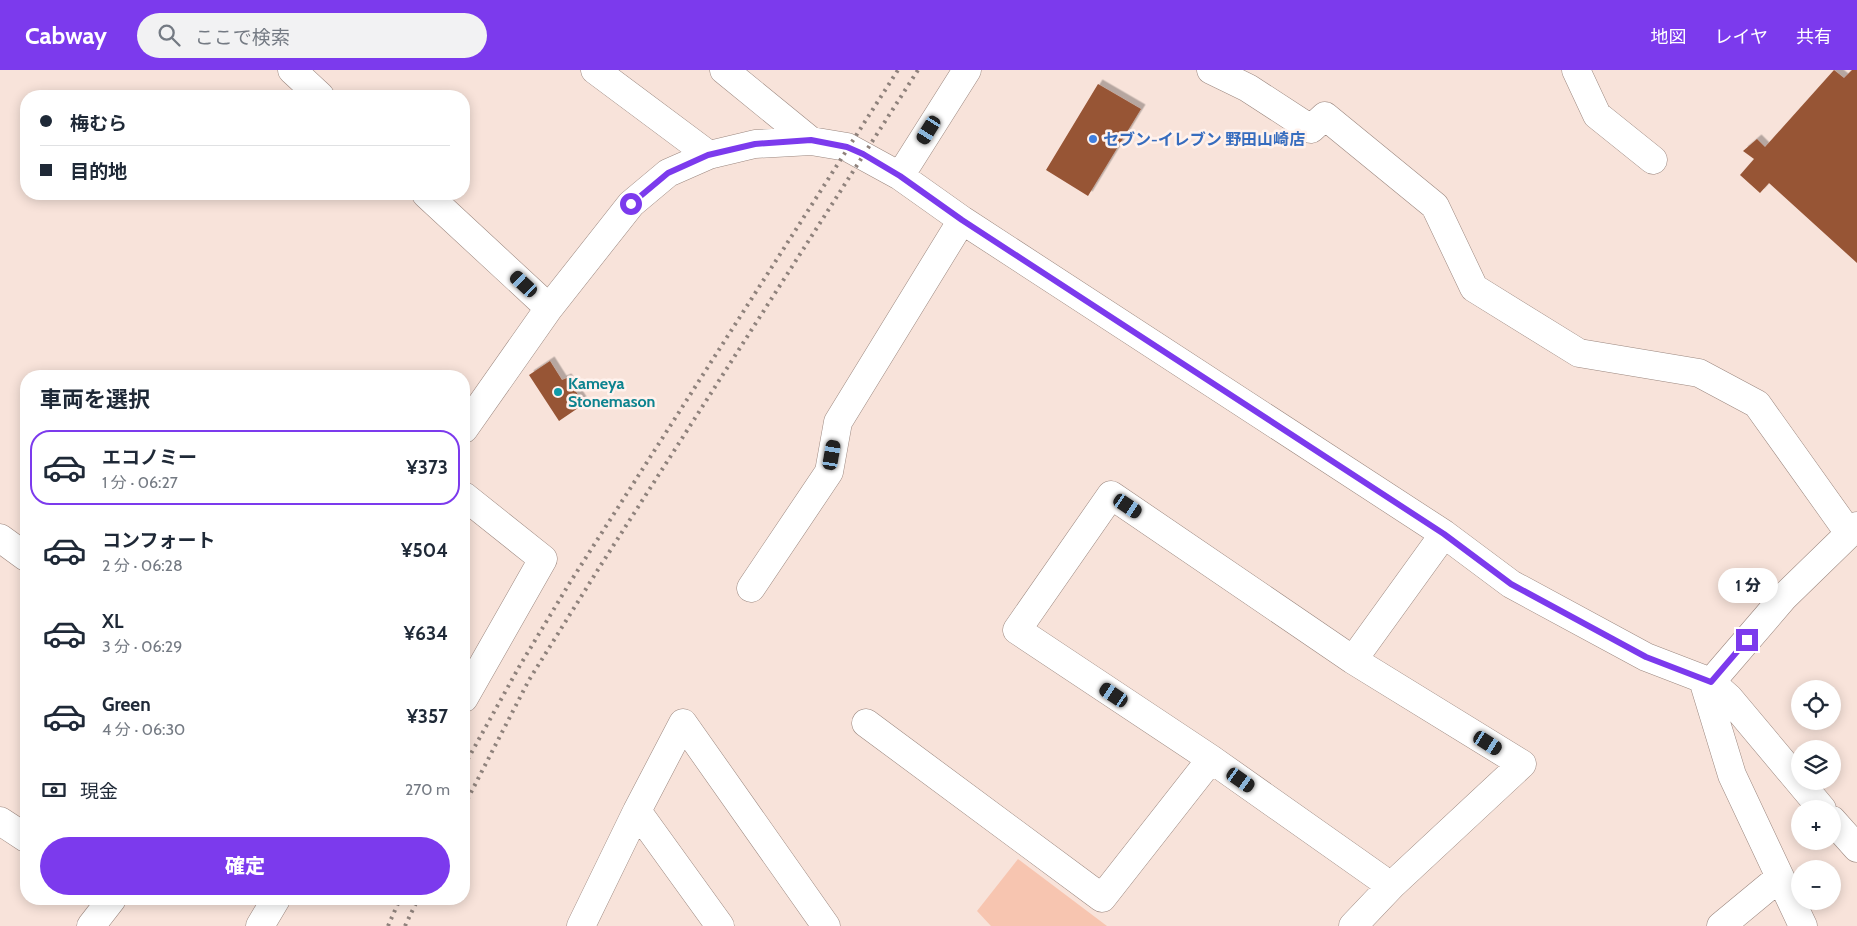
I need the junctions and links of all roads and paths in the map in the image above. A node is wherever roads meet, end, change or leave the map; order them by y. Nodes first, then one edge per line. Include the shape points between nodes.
1 (292, 70) edge
2 (595, 70) edge
3 (724, 70) edge
4 (967, 70) edge
5 (1211, 70) edge
6 (1576, 70) edge
7 (314, 90) edge
8 (811, 140) junction
9 (708, 155) junction
10 (1653, 160) dead end
11 (900, 176) junction
12 (433, 200) edge
13 (962, 220) junction
14 (550, 308) junction
15 (470, 421) edge
16 (470, 501) edge
17 (1853, 529) edge
18 (1444, 534) junction
19 (0, 538) edge
20 (20, 553) edge
21 (751, 588) dead end
22 (1353, 660) junction
23 (1707, 681) junction
24 (470, 687) edge
25 (866, 723) dead end
26 (1211, 759) junction
27 (1814, 800) edge
28 (637, 811) junction
29 (0, 822) edge
30 (1841, 830) edge
31 (20, 834) edge
32 (1857, 848) edge
33 (1779, 878) junction
34 (1392, 886) junction
35 (107, 905) edge
36 (272, 905) edge
37 (91, 926) edge
38 (260, 926) edge
39 (581, 926) edge
40 (720, 926) edge
41 (826, 926) edge
42 (1353, 926) edge
43 (1721, 926) edge
44 (1803, 926) edge

1 - 7 street
2 - 9 street
3 - 8 street
4 - 11 street
5 - 17 street via 1248,88 1311,129 1325,116 1435,206 1474,288 1578,353 1699,373 1757,404
6 - 10 street via 1597,115
8 - 9 street via 755,144
8 - 11 street via 847,147
9 - 14 street via 668,173 631,204
11 - 13 street
12 - 14 street
13 - 18 street
13 - 21 street via 838,422 829,472
14 - 15 street
16 - 24 street via 543,559
17 - 23 street via 1784,597
18 - 22 street
18 - 23 street via 1511,584 1646,657
19 - 20 street
22 - 26 street via 1111,495 1017,630
22 - 34 street via 1522,764
23 - 27 street via 1729,698
23 - 33 street via 1732,775
25 - 26 street via 1102,898
26 - 34 street
28 - 39 street
28 - 40 street
28 - 41 street via 683,724
29 - 31 street
30 - 32 street
33 - 43 street
33 - 44 street
34 - 42 street
35 - 37 street
36 - 38 street

